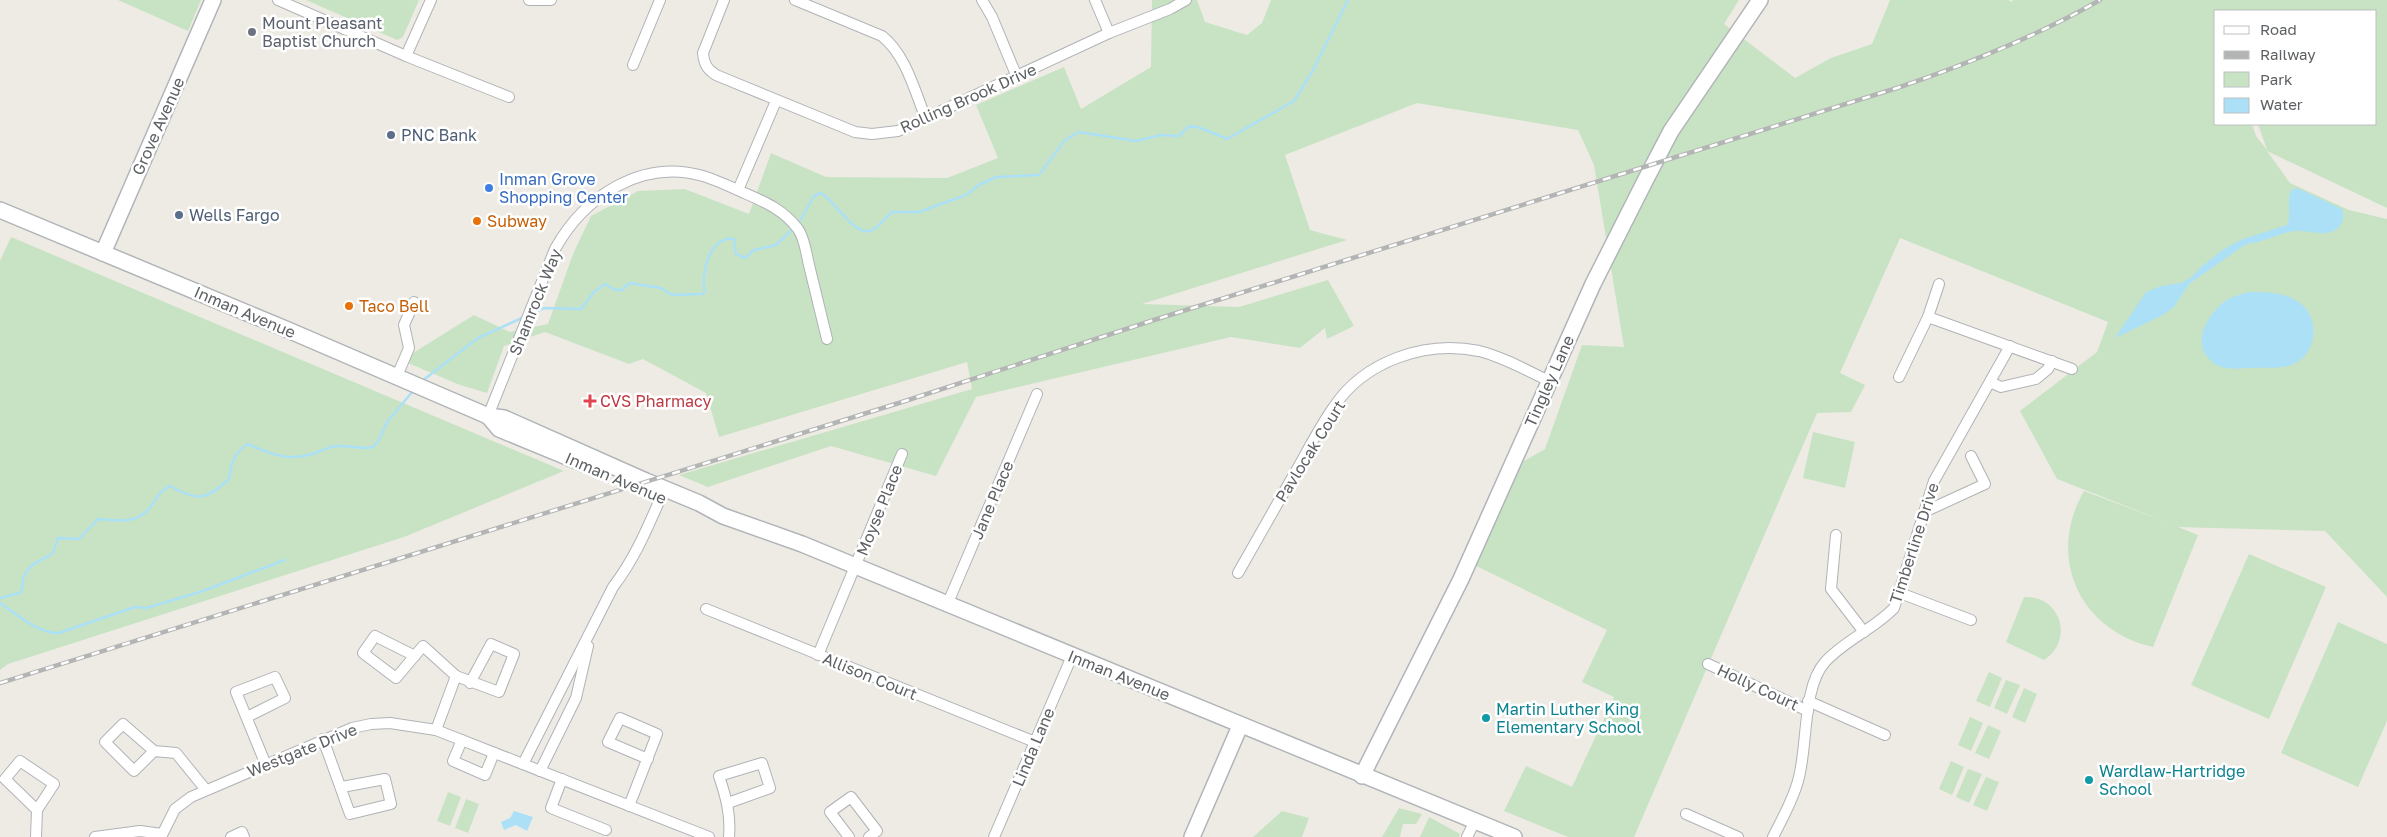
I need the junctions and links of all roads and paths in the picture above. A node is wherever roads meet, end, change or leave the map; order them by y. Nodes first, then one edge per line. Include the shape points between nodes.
1 (213, 0) edge
2 (278, 0) edge
3 (430, 0) edge
4 (529, 0) edge
5 (551, 0) edge
6 (660, 0) edge
7 (724, 0) edge
8 (796, 0) edge
9 (982, 0) edge
10 (1095, 0) edge
11 (1186, 0) edge
12 (1760, 0) edge
13 (1109, 33) junction
14 (406, 56) junction
15 (633, 65) dead end
16 (1017, 77) junction
17 (509, 97) dead end
18 (776, 101) junction
19 (926, 119) junction
20 (738, 190) junction
21 (0, 210) edge
22 (103, 253) junction
23 (1940, 284) dead end
24 (414, 302) dead end
25 (1928, 316) junction
26 (826, 339) dead end
27 (2010, 346) junction
28 (2052, 361) junction
29 (2072, 369) dead end
30 (397, 376) junction
31 (1899, 377) dead end
32 (1549, 381) junction
33 (1990, 382) junction
34 (1037, 394) dead end
35 (488, 416) junction
36 (902, 454) dead end
37 (1971, 456) dead end
38 (662, 497) junction
39 (1924, 512) junction
40 (723, 516) junction
41 (1836, 535) dead end
42 (856, 566) junction
43 (1238, 573) dead end
44 (1900, 593) junction
45 (947, 605) junction
46 (706, 609) dead end
47 (1971, 620) dead end
48 (1864, 632) junction
49 (590, 635) junction
50 (818, 655) junction
51 (415, 656) junction
52 (1072, 656) junction
53 (1708, 664) dead end
54 (456, 676) junction
55 (470, 683) junction
56 (1808, 706) junction
57 (247, 717) junction
58 (1240, 726) junction
59 (436, 730) junction
60 (1885, 735) dead end
61 (324, 739) junction
62 (462, 740) junction
63 (1035, 742) junction
64 (154, 751) junction
65 (494, 753) junction
66 (648, 759) junction
67 (523, 764) junction
68 (266, 765) junction
69 (540, 771) junction
70 (1362, 776) junction
71 (562, 779) junction
72 (342, 787) junction
73 (206, 790) junction
74 (728, 803) junction
75 (629, 806) junction
76 (36, 810) junction
77 (1686, 814) dead end
78 (1474, 821) junction
79 (606, 830) dead end
80 (162, 835) edge
81 (703, 836) edge
82 (36, 837) edge
83 (95, 837) edge
84 (231, 837) edge
85 (244, 837) edge
86 (729, 837) edge
87 (849, 837) edge
88 (870, 837) edge
89 (994, 837) edge
90 (1192, 837) edge
91 (1467, 837) edge
92 (1514, 837) edge
93 (1738, 837) edge
94 (1774, 837) edge

1 - 22 main road, Grove Avenue
2 - 14 street
3 - 14 street
4 - 5 street
6 - 15 street
7 - 18 street, Rolling Brook Drive via 703,53 708,70
8 - 19 street via 882,36 890,43
9 - 16 street
10 - 13 street
11 - 13 street, Rolling Brook Drive
12 - 32 main road, Tingley Lane via 1671,131 1593,284
13 - 16 street, Rolling Brook Drive
14 - 17 street
16 - 19 street, Rolling Brook Drive
18 - 19 street, Rolling Brook Drive via 855,132 898,131
18 - 20 street
20 - 26 street, Shamrock Way via 772,205 799,231
20 - 35 street, Shamrock Way via 702,176 676,173 646,175 606,191 590,203 555,249
21 - 22 main road, Inman Avenue
22 - 30 main road, Inman Avenue
23 - 25 street
24 - 30 street via 404,325 409,348
25 - 27 street
25 - 31 street
27 - 28 street
27 - 33 street, Timberline Drive
28 - 29 street
28 - 33 street via 2036,379 2001,387
30 - 35 main road, Inman Avenue
32 - 43 street, Pavlocak Court via 1501,359 1459,348 1418,350 1398,356 1369,372 1333,407
32 - 70 main road, Tingley Lane via 1461,579
33 - 39 street, Timberline Drive via 1934,481
34 - 45 street, Jane Place
35 - 38 main road, Inman Avenue via 499,429
35 - 40 main road, Inman Avenue via 504,418
36 - 42 street, Moyse Place
37 - 39 street via 1985,484
38 - 40 main road, Inman Avenue via 702,513
38 - 49 street
39 - 44 street, Timberline Drive
40 - 42 main road, Inman Avenue
41 - 48 street via 1831,589
42 - 45 main road, Inman Avenue
42 - 50 street, Moyse Place
44 - 47 street
44 - 48 street, Timberline Drive via 1894,608 1883,620
45 - 52 main road, Inman Avenue
46 - 50 street, Allison Court
48 - 56 street, Timberline Drive via 1824,663 1815,680
49 - 67 street
49 - 69 street via 576,698
50 - 63 street, Allison Court
51 - 51 street via 396,678 363,653 375,636
51 - 54 street via 423,646
52 - 58 main road, Inman Avenue
52 - 63 street, Linda Lane
53 - 56 street, Holly Court
54 - 55 street
54 - 59 street
55 - 55 street via 498,692 514,654 491,644
56 - 60 street, Holly Court
56 - 94 street, Timberline Drive via 1805,754 1798,783
57 - 57 street via 236,692 276,677 285,698
57 - 68 street
58 - 70 main road, Inman Avenue
58 - 90 main road
59 - 61 street, Westgate Drive via 371,724
59 - 62 street, Westgate Drive
61 - 68 street, Westgate Drive
61 - 72 street
62 - 65 street, Westgate Drive
62 - 65 street via 453,761 485,774
63 - 89 street, Linda Lane
64 - 64 street via 134,771 104,742 123,724
64 - 73 street via 176,753
65 - 67 street, Westgate Drive
66 - 66 street via 657,734 620,718 608,742
66 - 75 street
67 - 69 street, Westgate Drive
68 - 73 street, Westgate Drive
69 - 71 street, Westgate Drive
70 - 78 main road, Inman Avenue
71 - 75 street, Westgate Drive
71 - 79 street via 551,808
72 - 72 street via 350,814 391,804 385,779
73 - 80 street, Westgate Drive via 191,796 175,809
74 - 74 street via 720,776 762,763 770,788
74 - 86 street
75 - 81 street, Westgate Drive
76 - 76 street via 54,784 20,761 6,779
76 - 82 street
77 - 93 street
78 - 91 street
78 - 92 main road, Inman Avenue
80 - 83 street via 140,831
84 - 85 street via 242,832
87 - 88 street via 830,812 851,797 878,831

